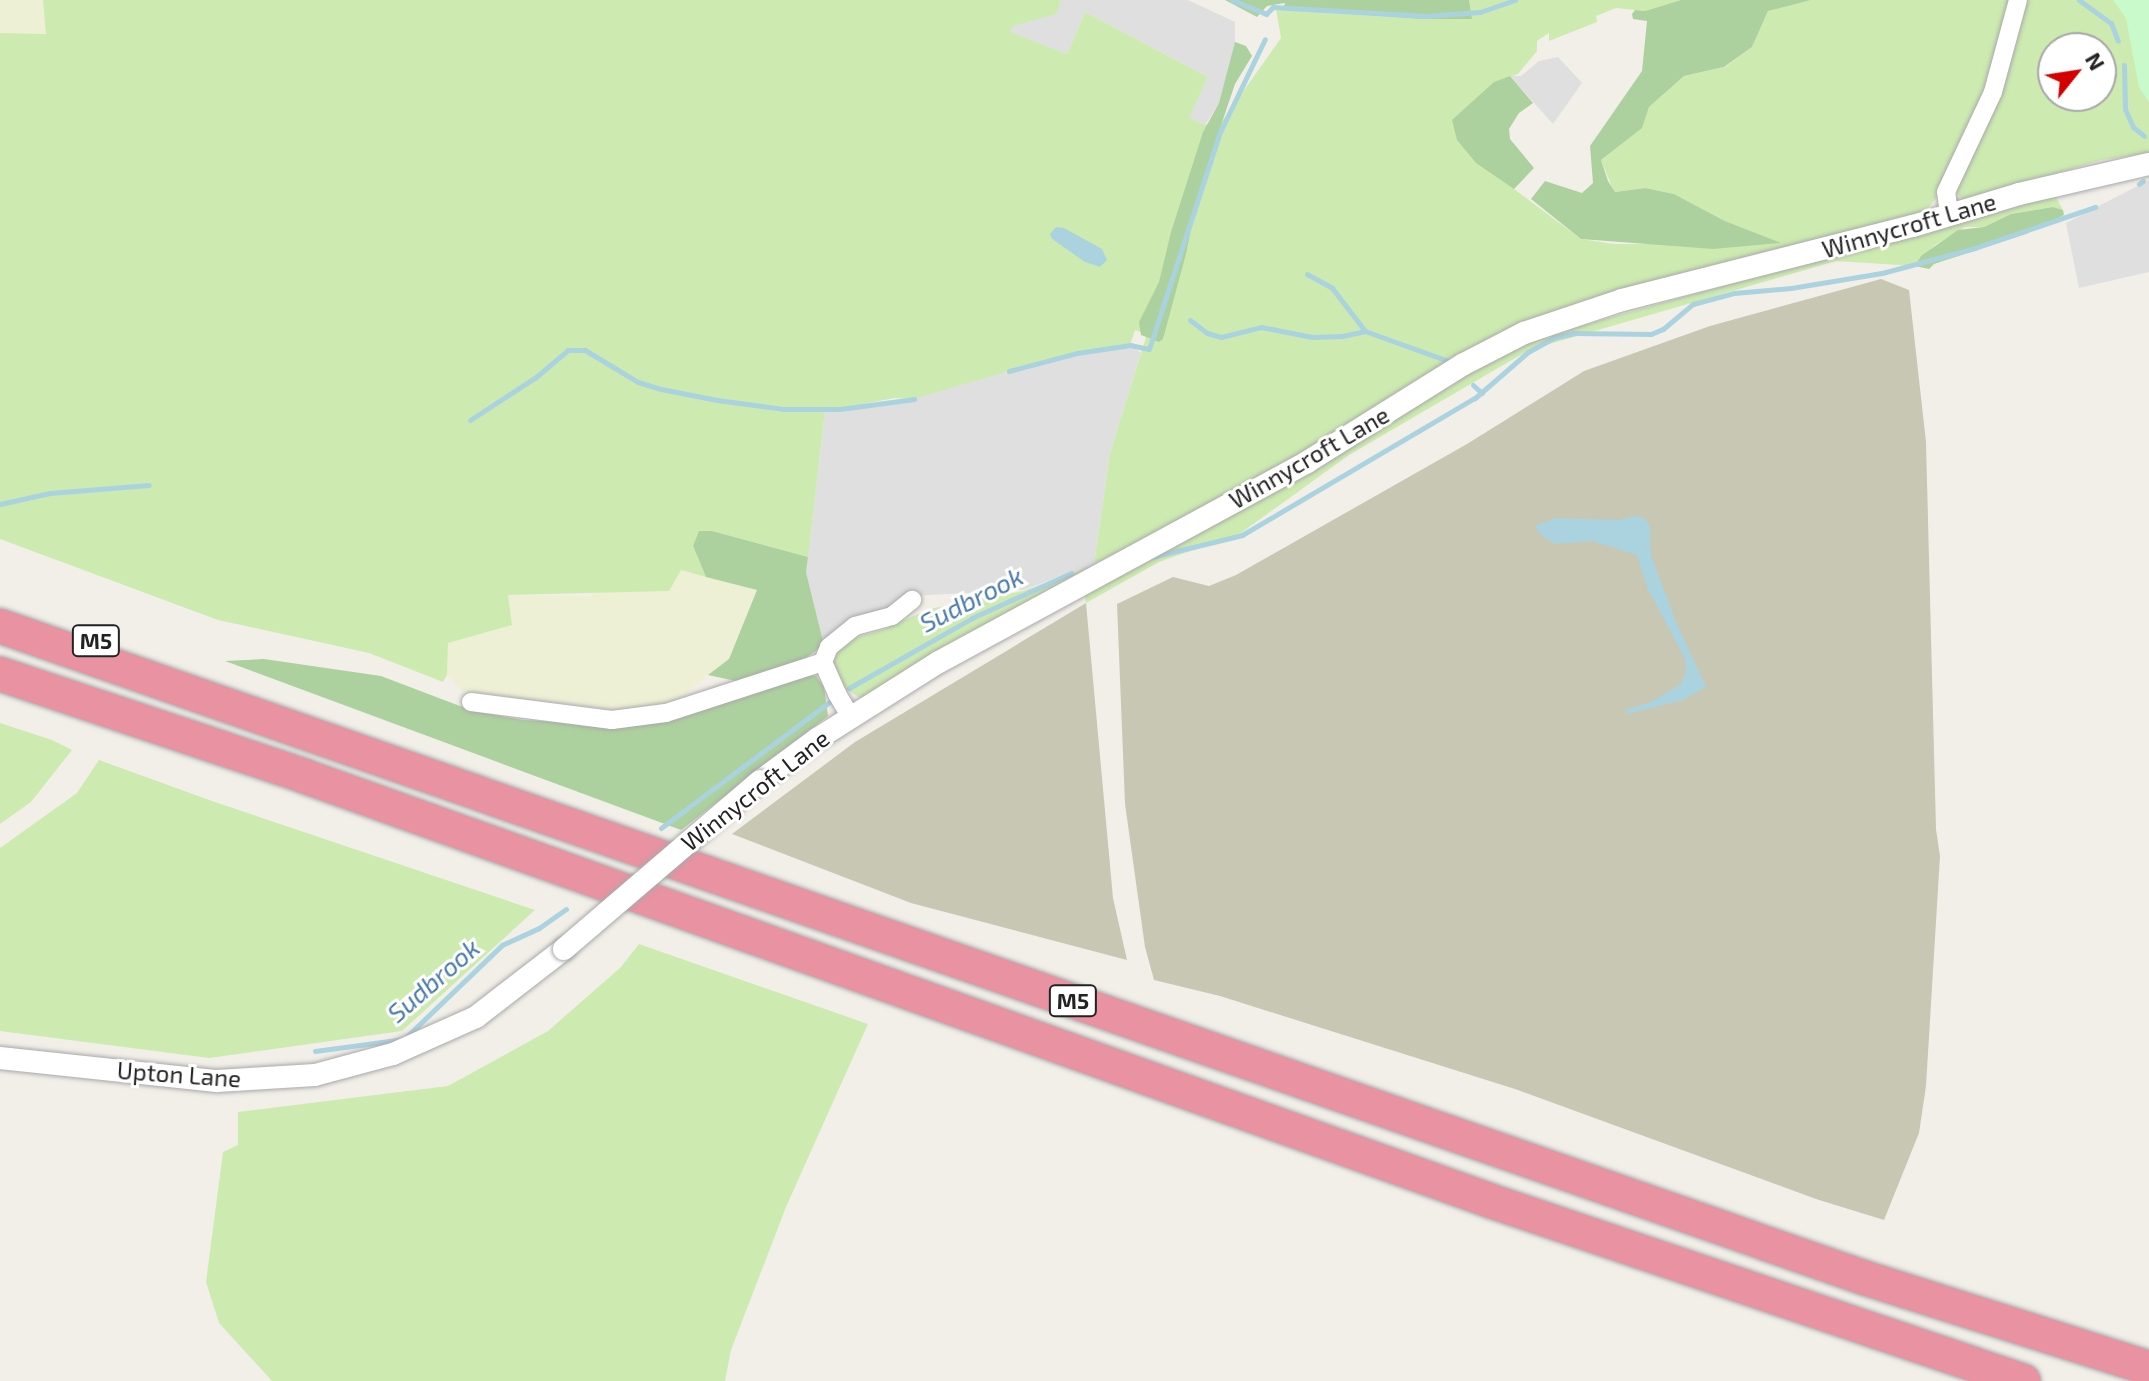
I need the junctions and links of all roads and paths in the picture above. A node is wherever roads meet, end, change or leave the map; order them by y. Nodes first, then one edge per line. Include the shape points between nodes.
1 (2018, 0) edge
2 (2149, 164) edge
3 (1949, 215) junction
4 (912, 600) dead end
5 (0, 601) edge
6 (0, 626) edge
7 (823, 662) junction
8 (0, 674) edge
9 (188, 692) junction
10 (0, 695) edge
11 (471, 702) dead end
12 (851, 717) junction
13 (174, 734) junction
14 (564, 949) joint
15 (0, 1058) edge
16 (2149, 1368) edge
17 (2023, 1381) edge

1 - 3 street via 1993,92 1946,192
2 - 3 street, Winnycroft Lane
3 - 12 street, Winnycroft Lane via 1622,300 1524,333 1462,365 1307,462 939,662
4 - 7 street via 892,616 855,626 829,647
5 - 9 highway, M5 via 78,631
6 - 9 highway, M5
7 - 11 street via 642,718 612,720
7 - 12 street
8 - 13 highway, M5
9 - 16 highway, M5 via 1865,1278
10 - 13 highway, M5
12 - 14 street, Winnycroft Lane, bridge via 760,781
13 - 17 highway, M5 via 1491,1201
14 - 15 street, Upton Lane via 476,1017 393,1054 315,1075 217,1081

